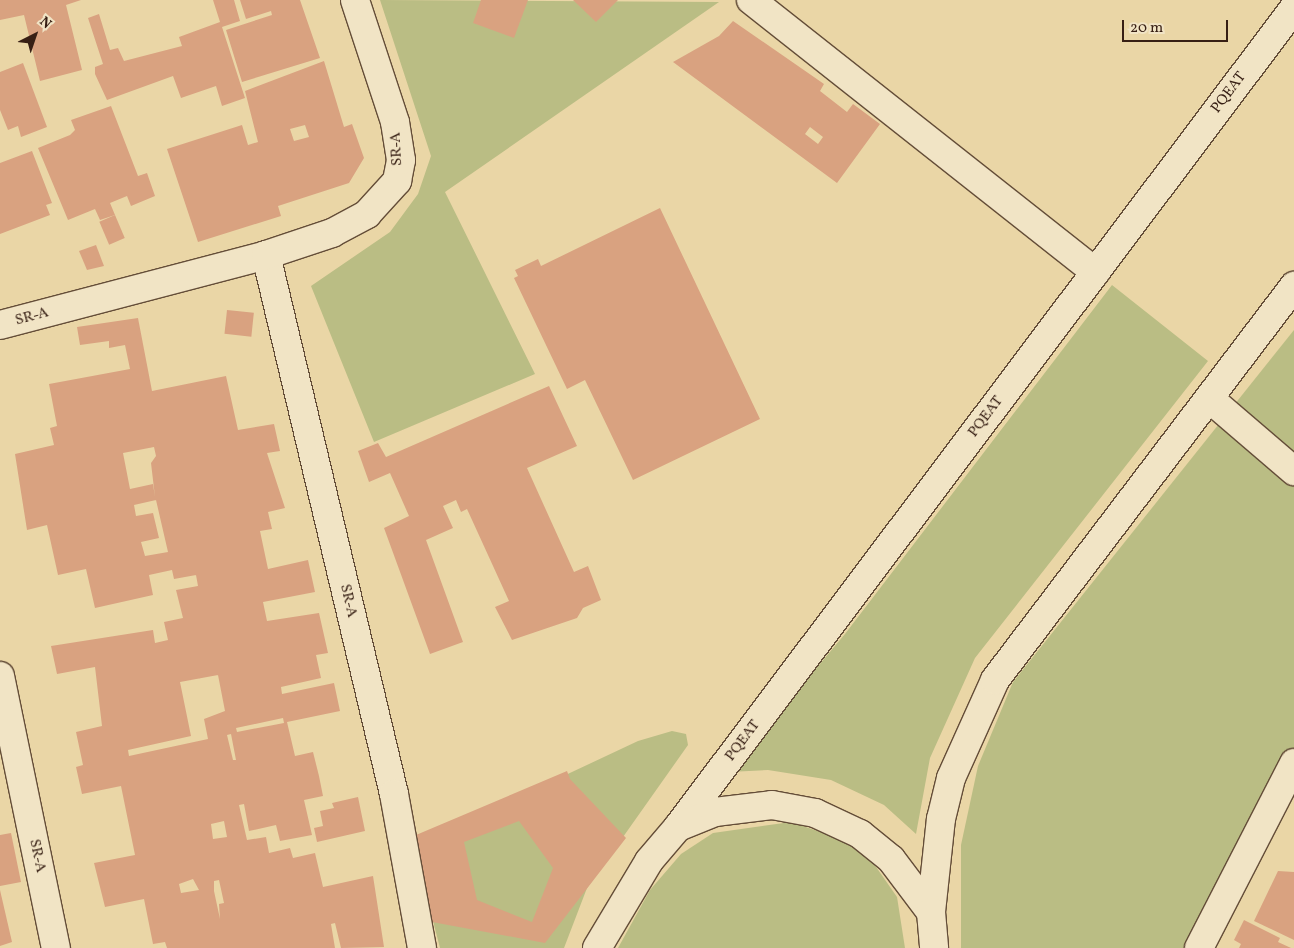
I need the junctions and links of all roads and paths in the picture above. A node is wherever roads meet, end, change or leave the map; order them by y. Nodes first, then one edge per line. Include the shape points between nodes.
1 (355, 0) edge
2 (751, 0) edge
3 (1294, 8) edge
4 (266, 255) junction
5 (1095, 272) junction
6 (1294, 286) edge
7 (0, 325) edge
8 (1210, 399) junction
9 (1294, 472) edge
10 (0, 676) edge
11 (1294, 763) edge
12 (678, 826) junction
13 (931, 912) junction
14 (56, 948) edge
15 (422, 948) edge
16 (597, 948) edge
17 (934, 948) edge
18 (1199, 948) edge

1 - 4 street, SR-A via 395,122 400,160 397,181 367,214
2 - 5 street
3 - 5 street, PQEAT
4 - 7 street, SR-A
4 - 15 street, SR-A via 394,794
5 - 12 street, PQEAT
6 - 8 street
8 - 9 street
8 - 13 street via 995,680 951,778 941,819
10 - 14 street, SR-A
11 - 18 street
12 - 13 street via 751,805 815,813 860,834 891,860
12 - 16 street, PQEAT via 648,862
13 - 17 street

